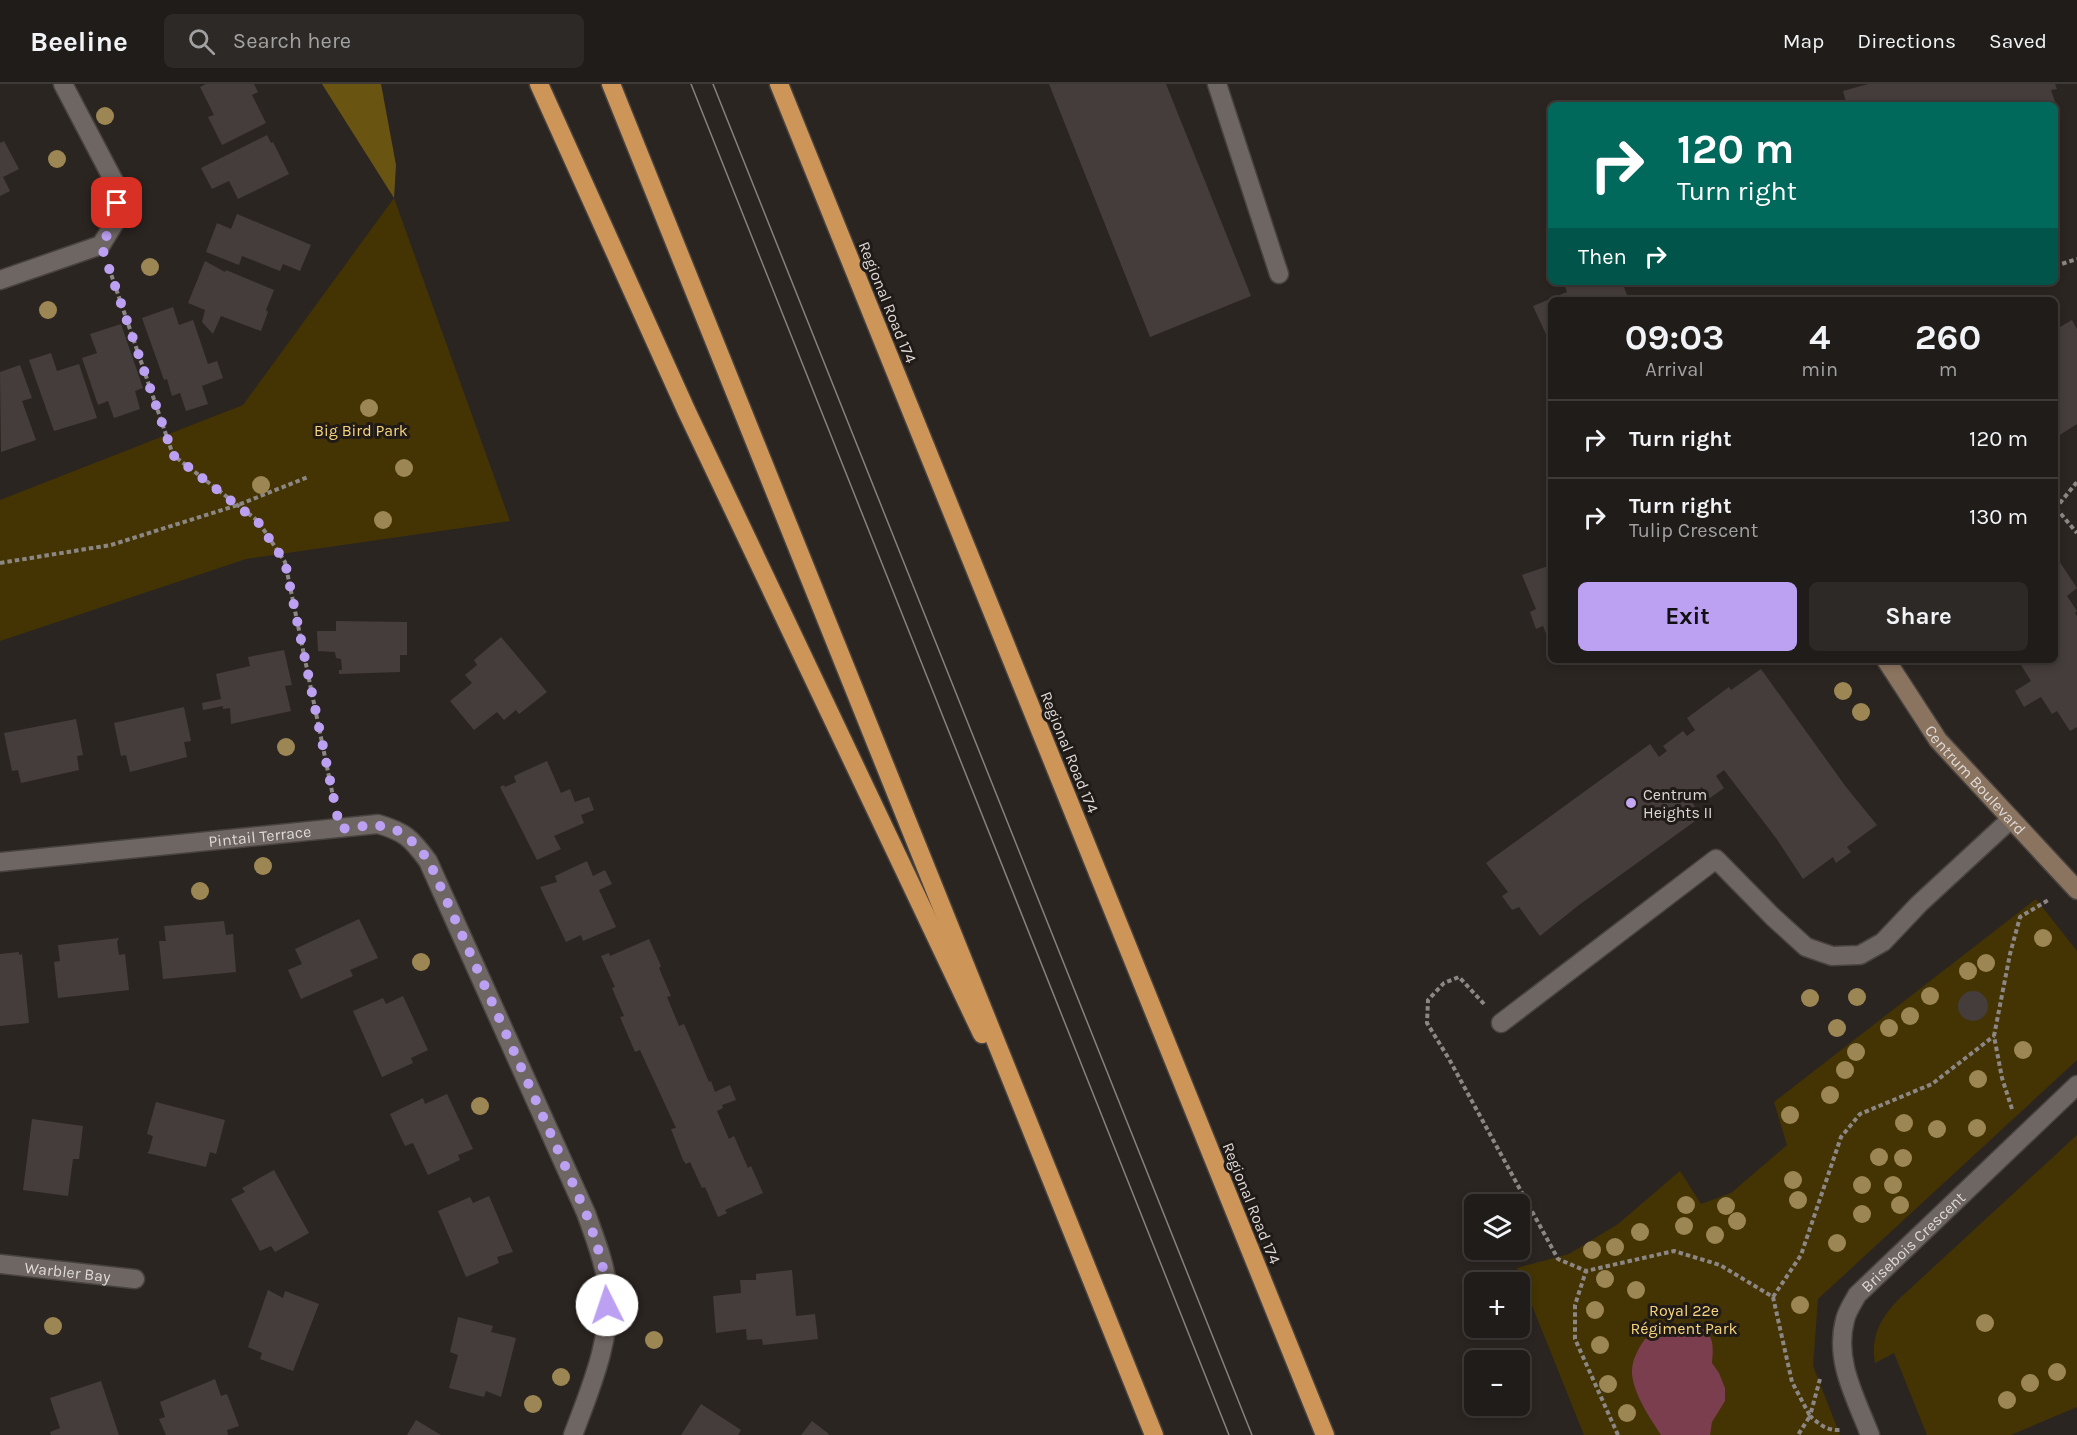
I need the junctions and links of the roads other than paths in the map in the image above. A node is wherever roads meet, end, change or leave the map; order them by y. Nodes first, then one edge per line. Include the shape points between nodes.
1 (63, 84) edge
2 (539, 84) edge
3 (611, 84) edge
4 (779, 84) edge
5 (1217, 84) edge
6 (1279, 274) dead end
7 (0, 280) edge
8 (1888, 663) edge
9 (2011, 819) junction
10 (0, 862) edge
11 (2074, 886) edge
12 (1501, 1023) road end
13 (2077, 1085) edge
14 (1065, 1210) junction
15 (0, 1264) edge
16 (135, 1279) dead end
17 (573, 1435) edge
18 (1154, 1435) edge
19 (1325, 1435) edge
20 (1870, 1435) edge

1 - 7 street via 117,187 117,219 101,245
2 - 14 highway via 687,412
3 - 14 highway
4 - 19 highway, Regional Road 174
5 - 6 street
8 - 9 street, Centrum Boulevard via 1938,740
9 - 11 street, Centrum Boulevard
9 - 12 street via 1883,942 1860,955 1832,956 1806,946 1716,859
10 - 17 street, Pintail Terrace via 378,824 398,830 414,841 429,861 599,1248 607,1285 606,1325 599,1365
13 - 20 street, Brisebois Crescent via 1857,1295 1845,1318 1840,1344 1843,1366
14 - 18 highway
15 - 16 street, Warbler Bay

